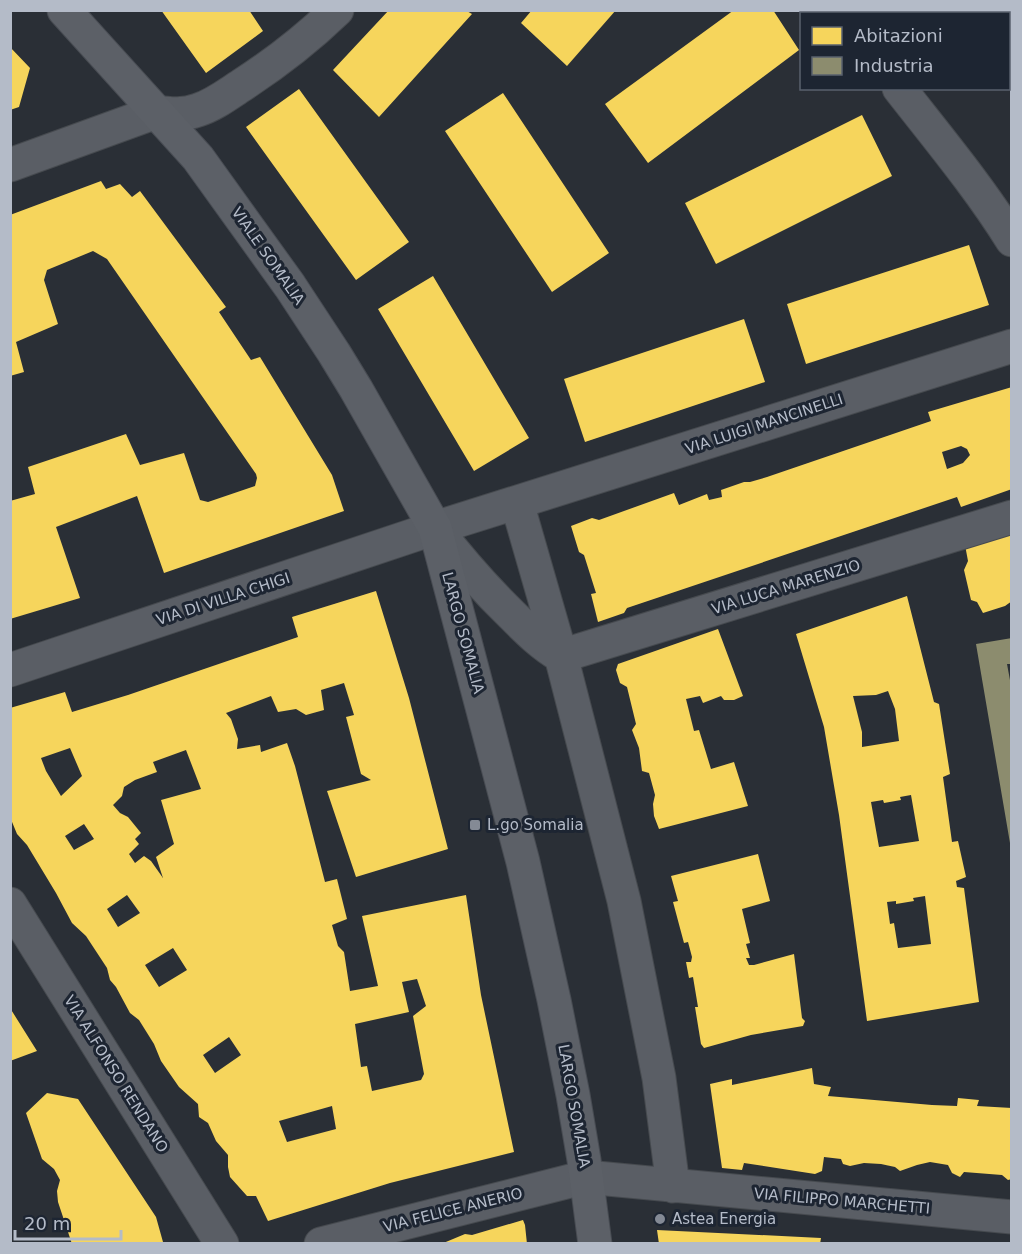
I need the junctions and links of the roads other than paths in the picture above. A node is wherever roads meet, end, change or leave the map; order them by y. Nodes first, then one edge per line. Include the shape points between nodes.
1 (64, 10) edge
2 (337, 10) edge
3 (901, 90) edge
4 (156, 112) junction
5 (10, 165) edge
6 (1011, 240) edge
7 (1011, 346) edge
8 (517, 503) junction
9 (1011, 517) edge
10 (435, 528) junction
11 (561, 656) junction
12 (10, 670) edge
13 (10, 904) edge
14 (586, 1177) junction
15 (673, 1186) junction
16 (1011, 1217) edge
17 (222, 1244) edge
18 (321, 1244) edge
19 (595, 1244) edge

1 - 4 main road, VIALE SOMALIA
2 - 4 street via 253,78 212,104 187,113
3 - 6 street
4 - 5 street
4 - 10 main road, VIALE SOMALIA via 198,158 290,286 357,389
7 - 8 street, VIA LUIGI MANCINELLI
8 - 10 street
8 - 11 street
9 - 11 street, VIA LUCA MARENZIO
10 - 11 street, LARGO SOMALIA via 484,588 540,643
10 - 12 street, VIA DI VILLA CHIGI
10 - 14 main road, LARGO SOMALIA via 523,862 565,1055
11 - 15 street via 631,937 659,1078
13 - 17 street, VIA ALFONSO RENDANO
14 - 15 street, LARGO SOMALIA
14 - 18 street, VIA FELICE ANERIO
14 - 19 main road
15 - 16 street, VIA FILIPPO MARCHETTI

